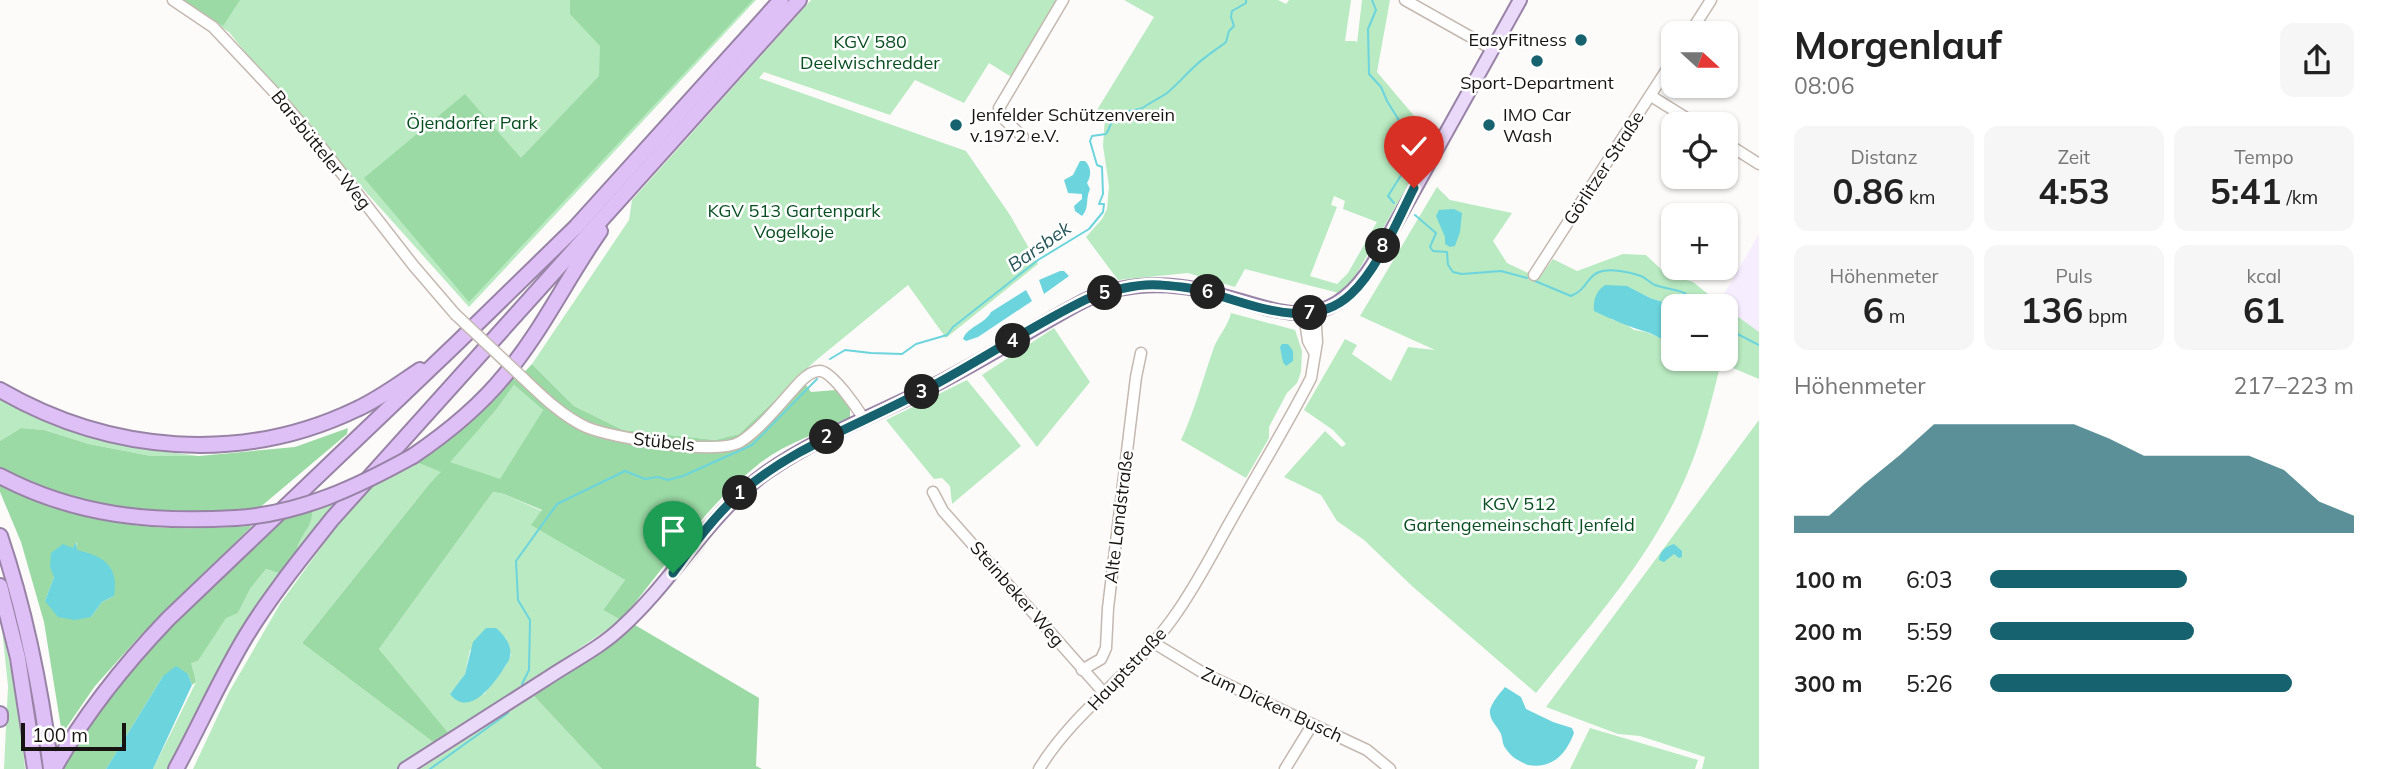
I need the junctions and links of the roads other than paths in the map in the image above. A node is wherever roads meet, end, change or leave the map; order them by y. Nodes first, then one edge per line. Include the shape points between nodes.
1 (173, 0) edge
2 (781, 0) edge
3 (799, 0) edge
4 (1063, 0) edge
5 (1405, 0) edge
6 (1520, 0) edge
7 (1711, 0) edge
8 (1698, 21) edge
9 (1492, 49) junction
10 (1661, 80) edge
11 (1651, 96) junction
12 (1677, 112) edge
13 (1023, 137) dead end
14 (1738, 151) edge
15 (1759, 164) edge
16 (647, 168) junction
17 (1534, 275) dead end
18 (1309, 313) junction
19 (455, 314) joint
20 (458, 342) junction
21 (1140, 353) dead end
22 (0, 390) edge
23 (864, 419) junction
24 (5, 478) edge
25 (933, 492) dead end
26 (0, 536) edge
27 (0, 586) edge
28 (1154, 643) junction
29 (1082, 670) junction
30 (1104, 694) junction
31 (0, 714) edge
32 (0, 719) edge
33 (1312, 725) junction
34 (179, 764) edge
35 (36, 769) edge
36 (52, 769) edge
37 (405, 769) edge
38 (1039, 769) edge
39 (1285, 769) edge
40 (1390, 769) edge

1 - 19 street, Barsbütteler Weg via 213,27 275,93
2 - 20 highway via 608,193
3 - 16 highway
4 - 13 street via 999,108
5 - 9 street
6 - 9 main road
7 - 8 street
9 - 18 main road via 1366,276 1344,300
10 - 11 street, Görlitzer Straße
11 - 12 street
11 - 17 street, Görlitzer Straße
14 - 15 street
16 - 24 highway, bridge via 506,374 479,404 413,456 374,477 324,500 264,516 185,521 93,511
16 - 34 highway via 332,519 247,634
18 - 23 main road via 1273,310 1172,286 1115,290 1079,303 918,394
18 - 28 street, Hauptstraße via 1317,342 1311,378 1201,575
19 - 23 street, Stübels, bridge via 568,416 587,427 640,441 721,447 740,443 801,380 821,371
20 - 22 highway via 357,409 307,429 237,444 178,445 122,438 55,418
20 - 36 highway via 168,618 128,661
21 - 29 street, Alte Landstraße via 1106,648 1101,659
23 - 37 main road via 794,455 740,493 659,591 611,638
25 - 29 street, Steinbeker Weg via 943,511
26 - 36 highway via 24,610
27 - 35 highway via 20,669
28 - 30 street, Hauptstraße
28 - 33 street, Zum Dicken Busch via 1205,674
29 - 30 street, Steinbeker Weg
30 - 38 street, Hauptstraße
31 - 32 highway
33 - 39 street
33 - 40 street, Zum Dicken Busch via 1367,750

